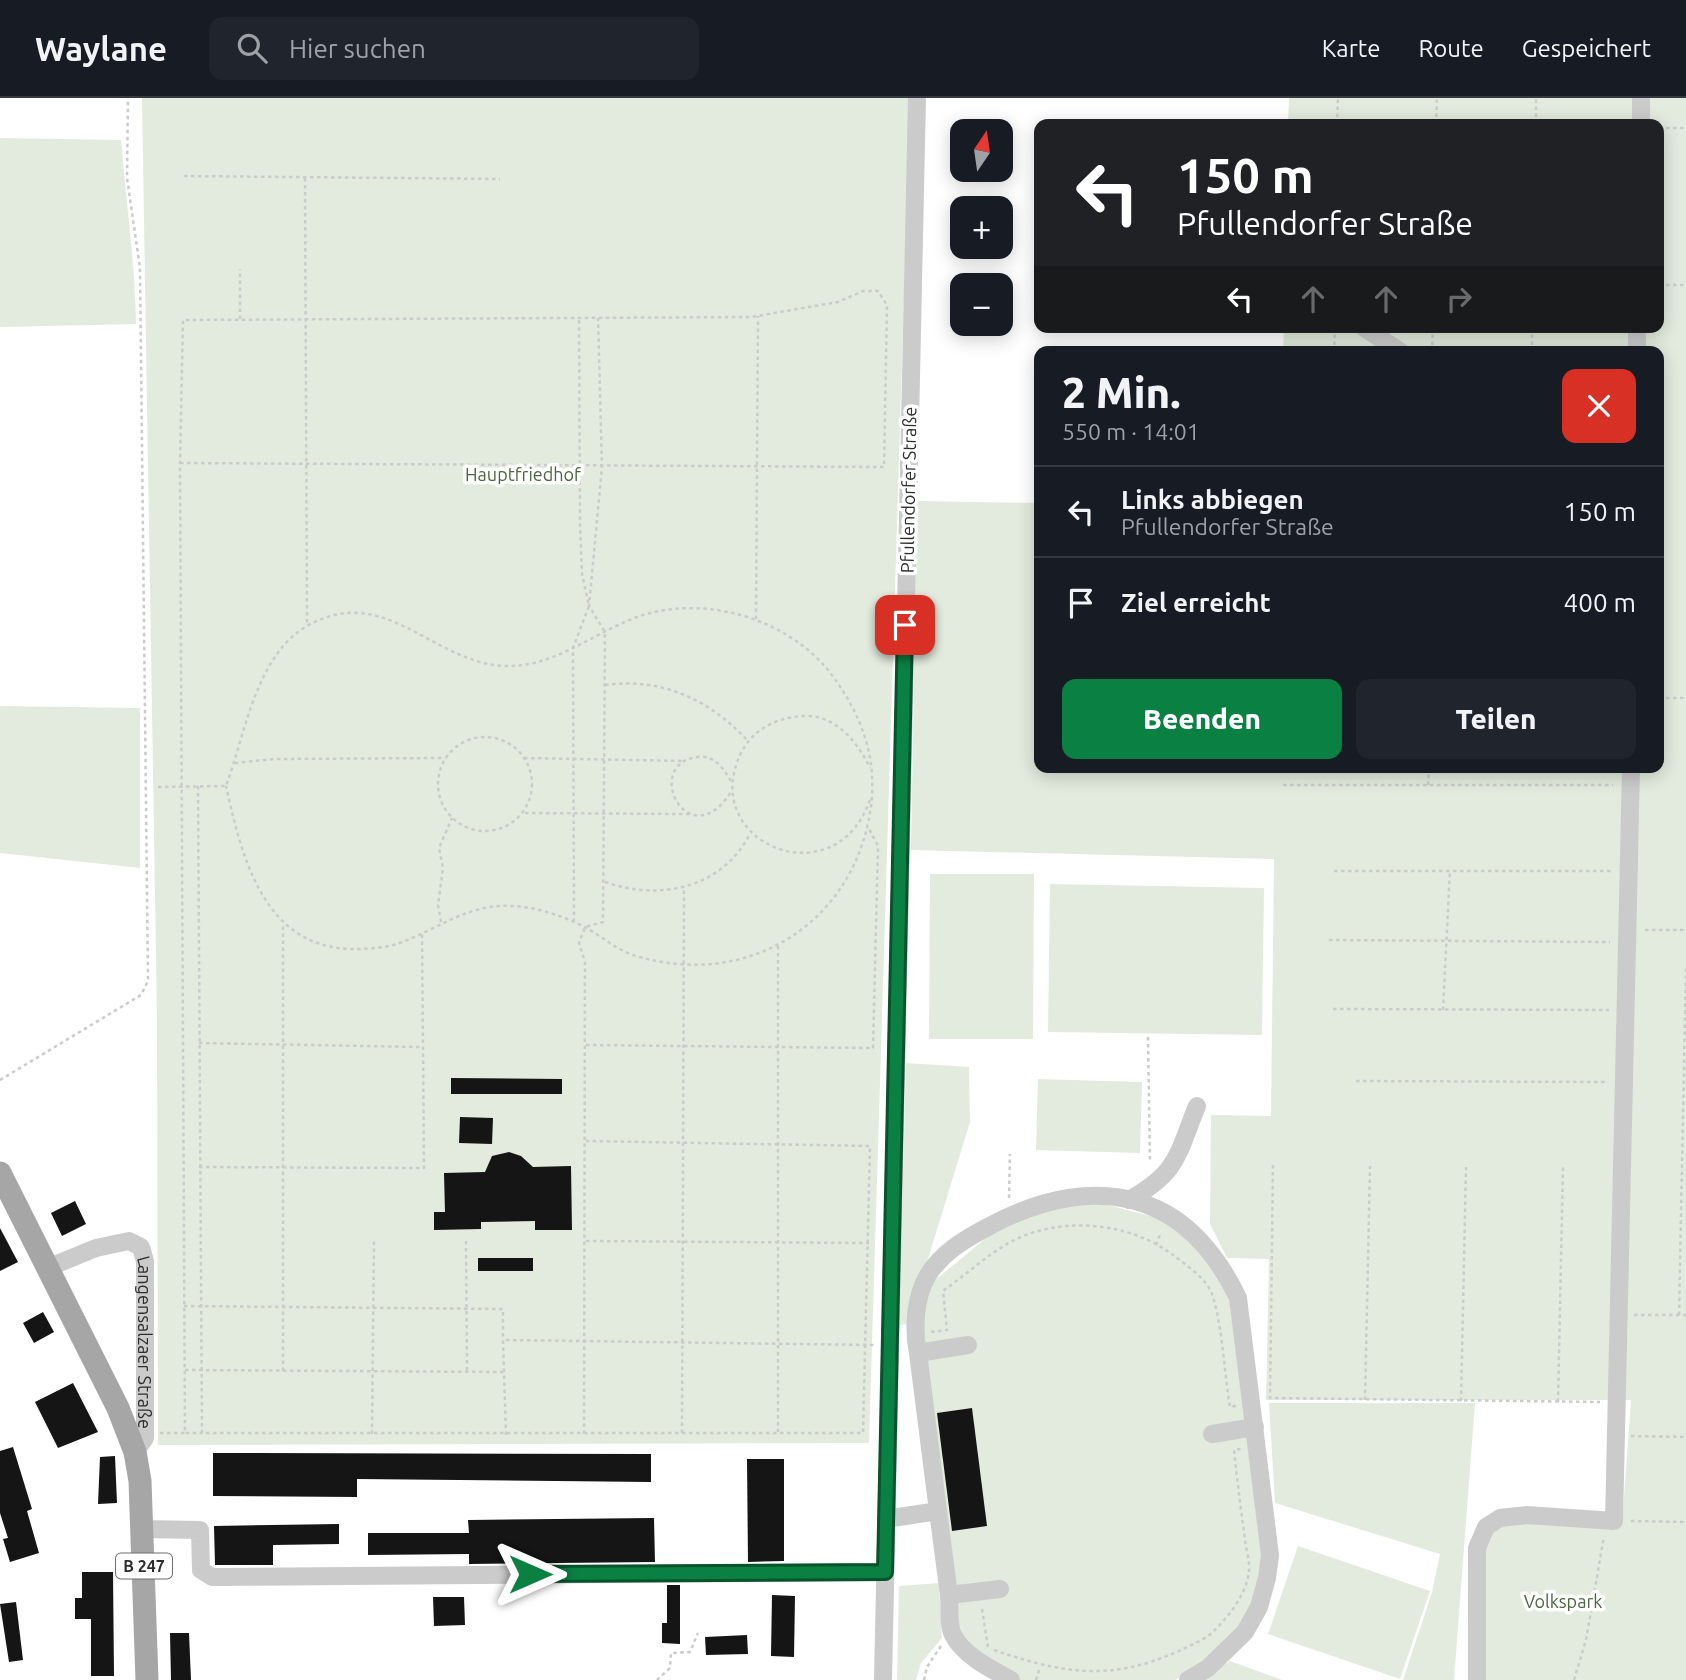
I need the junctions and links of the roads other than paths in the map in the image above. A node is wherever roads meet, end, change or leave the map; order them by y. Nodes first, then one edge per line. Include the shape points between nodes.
1 (917, 98) edge
2 (1641, 98) edge
3 (1641, 119) edge
4 (1372, 333) edge
5 (1392, 346) edge
6 (1630, 777) edge
7 (1197, 1106) dead end
8 (0, 1172) edge
9 (1155, 1184) junction
10 (1129, 1200) junction
11 (1157, 1209) junction
12 (47, 1268) junction
13 (916, 1344) junction
14 (968, 1345) dead end
15 (1255, 1427) junction
16 (1212, 1434) dead end
17 (140, 1443) junction
18 (938, 1511) junction
19 (886, 1520) junction
20 (142, 1529) junction
21 (885, 1572) junction
22 (1000, 1589) dead end
23 (950, 1603) junction
24 (147, 1680) edge
25 (883, 1680) edge
26 (1011, 1680) edge
27 (1188, 1680) edge
28 (1477, 1680) edge

1 - 19 street, Pfullendorfer Straße
2 - 3 street
4 - 5 street
6 - 28 street via 1618,1403 1610,1520 1528,1515 1500,1518 1486,1527 1477,1548
7 - 9 street via 1172,1169
8 - 12 main road, Langensalzaer Straße / B 247
9 - 10 street
9 - 11 street
10 - 11 street
10 - 13 street via 1069,1198 1041,1203 954,1246 927,1278
11 - 15 street via 1199,1240 1225,1270 1238,1298
12 - 17 main road, Langensalzaer Straße / B 247
12 - 17 street, Langensalzaer Straße via 118,1243 129,1241 141,1247 145,1261
13 - 14 street
13 - 18 street
15 - 16 street
15 - 27 street via 1270,1555 1264,1591 1245,1632 1208,1668
17 - 20 main road, Langensalzaer Straße / B 247
18 - 19 street
18 - 23 street
19 - 21 street, Pfullendorfer Straße
20 - 21 street via 200,1531 201,1570 212,1577
20 - 24 main road, Langensalzaer Straße / B 247
21 - 25 street, Pfullendorfer Straße
22 - 23 street
23 - 26 street via 951,1633 978,1661

